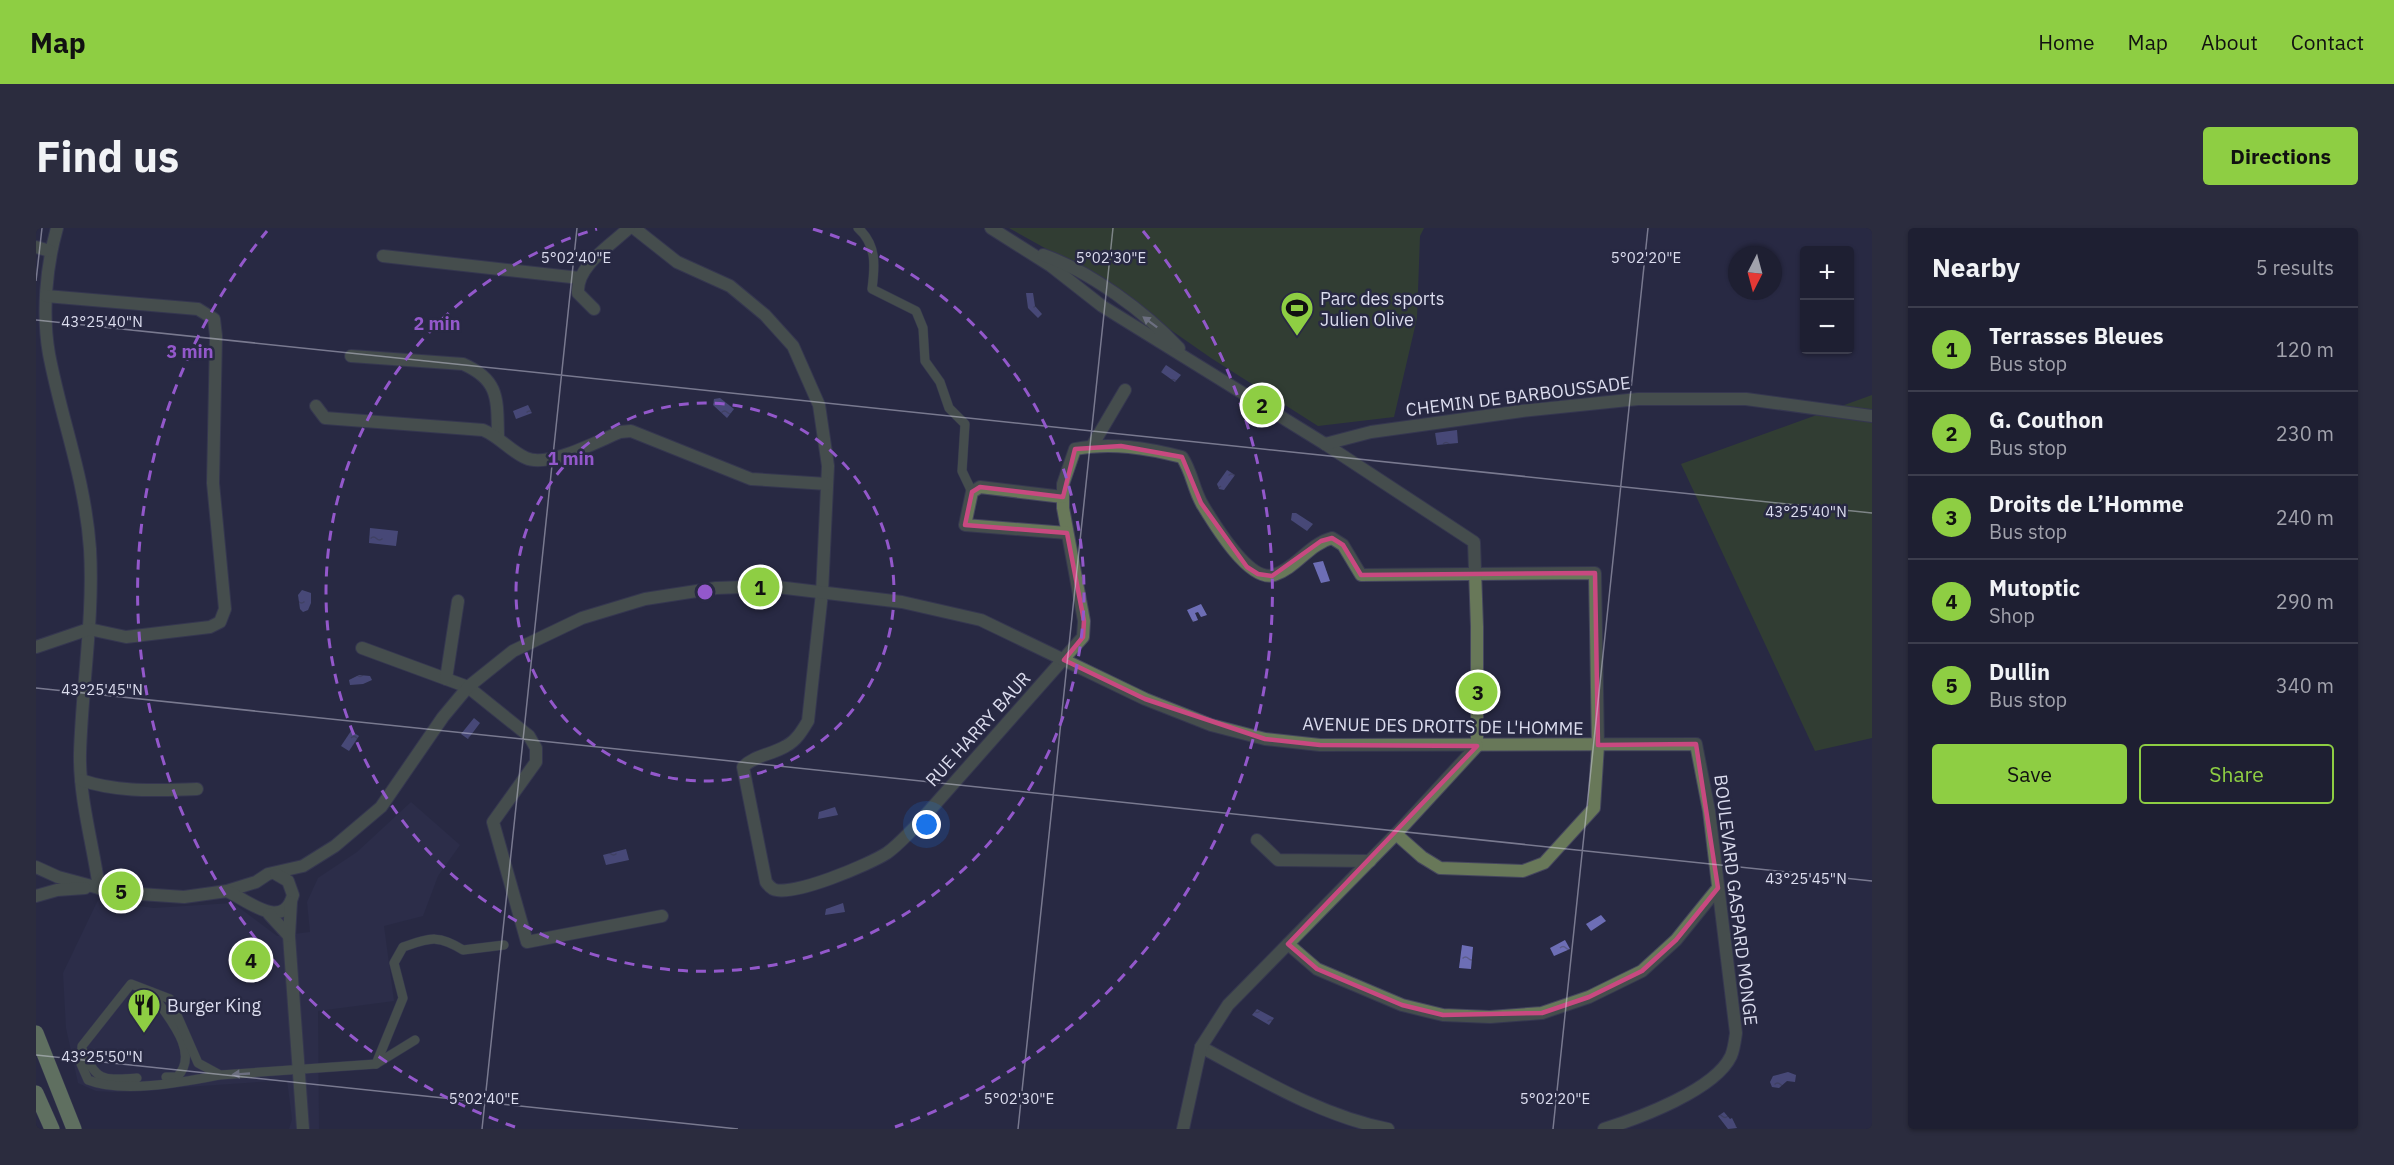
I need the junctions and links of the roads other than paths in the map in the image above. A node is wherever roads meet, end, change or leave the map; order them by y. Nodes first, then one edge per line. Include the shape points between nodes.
1 (57, 228) edge
2 (629, 228) edge
3 (634, 228) edge
4 (858, 228) edge
5 (991, 228) edge
6 (36, 247) edge
7 (1025, 249) junction
8 (50, 251) junction
9 (383, 256) dead end
10 (580, 278) junction
11 (1094, 281) junction
12 (1080, 289) junction
13 (43, 302) edge
14 (594, 309) dead end
15 (351, 356) dead end
16 (1192, 362) junction
17 (1125, 390) dead end
18 (316, 406) dead end
19 (1872, 416) edge
20 (498, 436) junction
21 (1325, 444) junction
22 (1092, 446) junction
23 (827, 484) junction
24 (972, 492) junction
25 (1063, 497) junction
26 (1067, 533) junction
27 (1475, 572) junction
28 (822, 593) junction
29 (458, 601) dead end
30 (89, 629) junction
31 (36, 647) edge
32 (362, 648) dead end
33 (1064, 660) junction
34 (446, 679) junction
35 (468, 687) junction
36 (1696, 744) joint
37 (1598, 745) junction
38 (1477, 746) junction
39 (81, 780) junction
40 (197, 789) dead end
41 (1396, 834) junction
42 (1257, 840) dead end
43 (1370, 861) junction
44 (303, 866) junction
45 (36, 867) edge
46 (276, 874) junction
47 (256, 882) junction
48 (292, 887) junction
49 (99, 888) junction
50 (1718, 888) junction
51 (227, 891) junction
52 (36, 896) edge
53 (291, 902) junction
54 (256, 905) junction
55 (269, 914) junction
56 (662, 916) dead end
57 (289, 936) junction
58 (1288, 944) junction
59 (504, 945) dead end
60 (151, 992) junction
61 (36, 1033) edge
62 (415, 1040) dead end
63 (82, 1046) junction
64 (1201, 1047) junction
65 (376, 1064) junction
66 (300, 1071) junction
67 (220, 1075) junction
68 (36, 1093) edge
69 (52, 1129) edge
70 (74, 1129) edge
71 (303, 1129) edge
72 (1183, 1129) edge
73 (1388, 1129) edge
74 (1604, 1129) edge

1 - 8 street
2 - 10 street
3 - 23 street via 677,262 730,286 765,315 793,346 819,405
4 - 24 lane via 867,236 875,259 872,289 916,311 923,328 925,361 940,382 949,408 965,424 962,471
5 - 7 street
6 - 8 street
7 - 11 street via 1063,262
7 - 12 street
8 - 13 street
9 - 10 street
10 - 14 street via 578,293
11 - 12 street via 1086,279
16 -> 11 street via 1165,334
12 - 16 street
13 - 30 street via 49,352 85,500 90,550
13 - 30 street via 198,309 214,319 213,483 225,609 220,622 210,627 126,637
15 - 20 street via 463,364 478,371 491,383 497,401
16 - 21 street
17 - 22 street
18 - 20 street via 324,418 483,430
19 - 21 street, CHEMIN DE BARBOUSSADE via 1746,399 1655,398 1404,427
20 - 23 street via 529,459 547,460 631,431 751,479
21 - 27 street via 1474,542
22 - 25 street via 1075,449 1063,484
22 - 27 street via 1121,446 1182,457 1201,502 1247,567 1258,574 1272,576 1321,541 1332,538 1343,545 1361,575
23 - 28 street
24 - 25 street via 980,487
24 - 26 street via 965,525
25 - 26 street
26 - 33 street via 1084,621 1083,637
27 - 37 street via 1595,573
27 - 38 street
28 - 33 street, AVENUE DES DROITS DE L'HOMME via 902,602 981,620
28 - 33 street, RUE HARRY BAUR via 808,721 788,746 742,767 766,882 773,889 783,890 862,868 889,851
28 - 35 street, AVENUE DES DROITS DE L'HOMME via 769,586 716,588 645,599 548,633 513,651
29 - 34 street
30 - 31 street
30 - 39 street
32 - 34 street
33 - 38 street, AVENUE DES DROITS DE L'HOMME via 1211,725 1265,739 1320,745
34 - 35 street
35 - 44 street, AVENUE DES DROITS DE L'HOMME via 381,807 336,846
35 - 56 street via 529,735 536,748 536,762 492,822 527,942
36 - 37 street, AVENUE DES DROITS DE L'HOMME
36 - 50 street, BOULEVARD GASPARD MONGE
37 - 38 street, AVENUE DES DROITS DE L'HOMME
37 - 41 street via 1594,808 1544,863 1523,872 1440,868
38 - 41 street
39 - 40 street via 129,790
39 - 49 street
41 - 43 street
42 - 43 street via 1278,860
43 - 58 street
44 - 46 street, AVENUE DES DROITS DE L'HOMME
44 - 48 street
45 - 49 street
46 - 47 street
46 - 48 street
47 - 51 street
47 - 54 street
48 - 53 street
49 - 51 street via 184,897
49 - 52 street via 57,890
50 - 58 street via 1676,940 1642,971 1589,998 1542,1013 1443,1016 1402,1005 1317,969
50 - 74 street, BOULEVARD GASPARD MONGE via 1736,1033 1731,1056 1715,1076 1684,1096
51 - 54 street
53 - 55 street via 286,909
53 - 57 street
54 - 55 street
55 - 57 street
57 - 66 street
58 - 64 street via 1228,1005
59 - 65 lane via 463,950 446,939 430,938 403,947 394,963 403,998
60 - 63 lane via 131,984
60 - 63 lane via 184,1045 183,1071 177,1077 106,1080 96,1075
60 - 67 lane via 170,999 198,1063
61 - 70 main road
62 - 65 lane
63 - 67 lane via 81,1064 88,1080 103,1086 182,1083
64 - 72 street
64 - 73 street via 1299,1100
65 - 66 lane
66 -> 67 lane
66 - 71 street
68 - 69 main road

